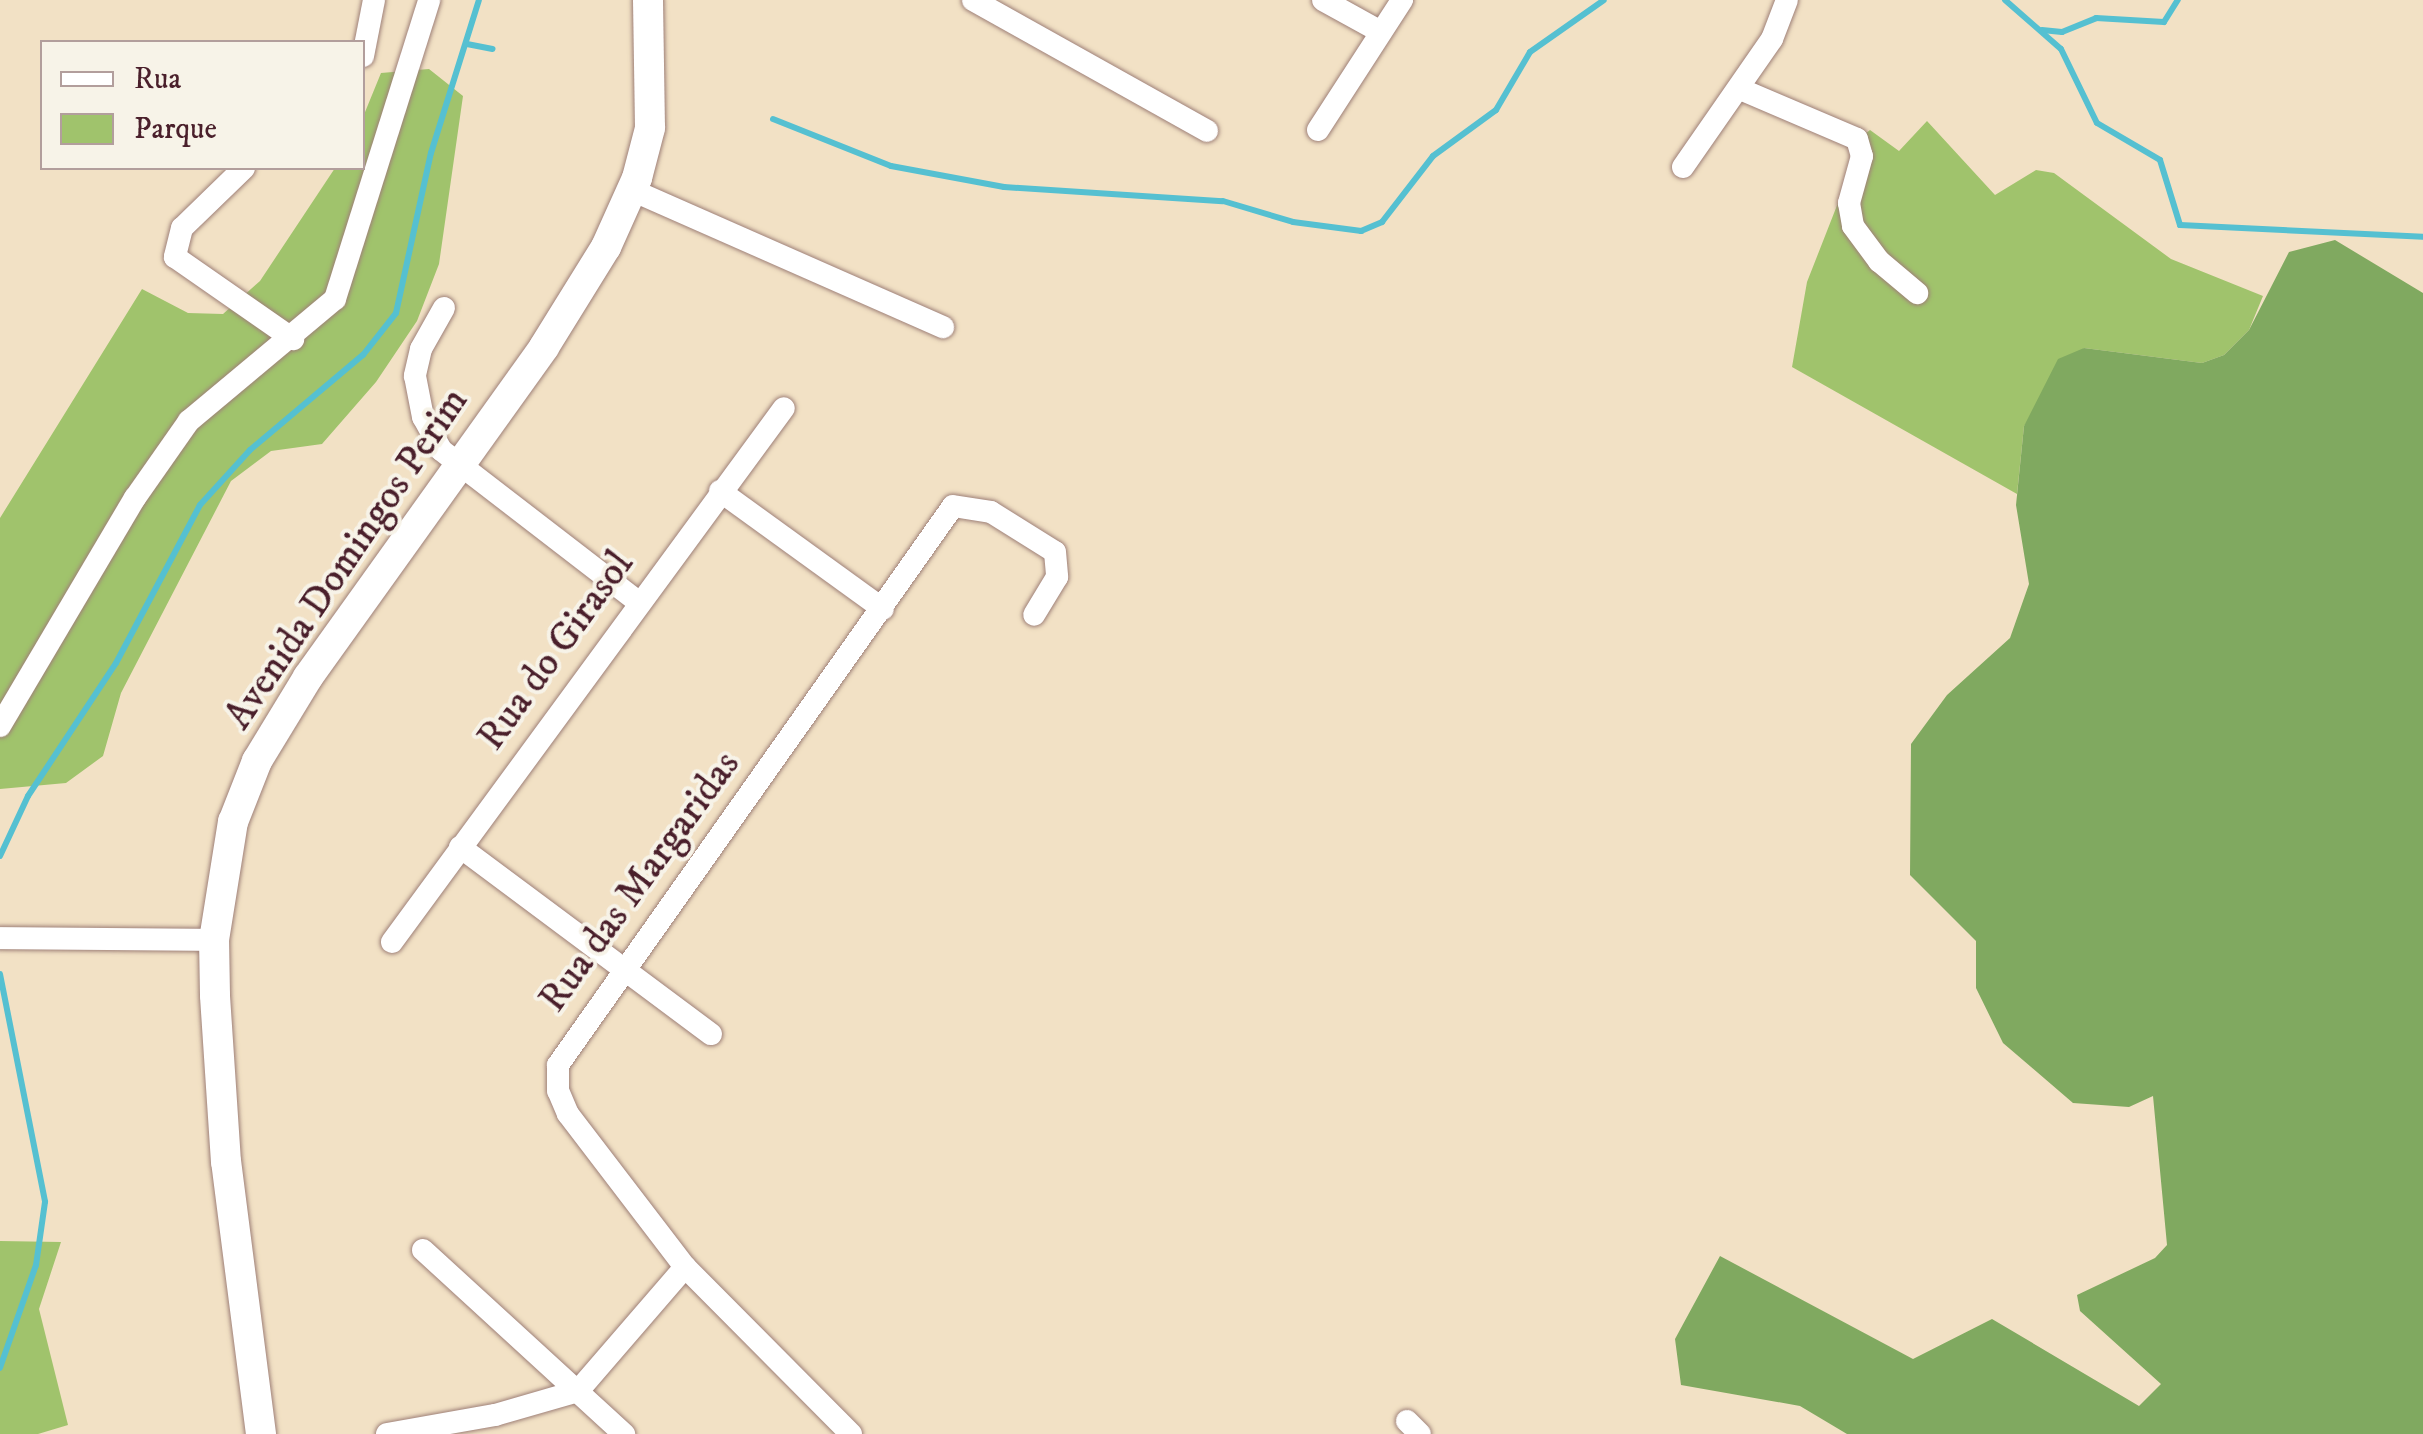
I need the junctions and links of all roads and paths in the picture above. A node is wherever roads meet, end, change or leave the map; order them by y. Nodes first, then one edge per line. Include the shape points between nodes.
1 (374, 0) edge
2 (430, 0) edge
3 (648, 0) edge
4 (973, 0) edge
5 (1323, 0) edge
6 (1402, 0) edge
7 (1786, 0) edge
8 (1381, 32) junction
9 (365, 50) edge
10 (1740, 88) junction
11 (1318, 130) dead end
12 (1207, 131) dead end
13 (1683, 167) dead end
14 (242, 170) edge
15 (632, 190) junction
16 (1917, 293) dead end
17 (444, 308) dead end
18 (943, 328) dead end
19 (293, 340) junction
20 (784, 408) dead end
21 (455, 467) junction
22 (720, 491) junction
23 (637, 601) junction
24 (883, 609) junction
25 (1034, 615) dead end
26 (0, 726) edge
27 (460, 847) junction
28 (0, 938) edge
29 (214, 940) junction
30 (392, 942) dead end
31 (626, 970) junction
32 (711, 1034) dead end
33 (423, 1250) dead end
34 (685, 1267) junction
35 (578, 1391) junction
36 (605, 1424) edge
37 (432, 1431) edge
38 (261, 1434) edge
39 (388, 1434) edge
40 (624, 1434) edge
41 (851, 1434) edge

1 - 9 street
2 - 19 street via 343,282
3 - 15 main road, Avenida Domingos Perim via 650,128
4 - 12 street
5 - 8 street
6 - 8 street
7 - 10 street via 1772,40
8 - 11 street
10 - 13 street
10 - 16 street via 1857,140 1862,156 1849,203 1853,226 1879,261
14 - 19 street via 182,228 175,257
15 - 18 street
15 - 21 main road, Avenida Domingos Perim via 606,247 544,347
17 - 21 street via 418,356 416,388 430,433
19 - 26 street via 189,422 166,452
20 - 22 street, Rua do Girasol
21 - 23 street
21 - 29 main road, Avenida Domingos Perim via 256,761 234,822
22 - 23 street, Rua do Girasol
22 - 24 street
23 - 27 street, Rua do Girasol
24 - 25 street, Rua das Margaridas via 959,503 991,512 1056,552 1057,577
24 - 31 street, Rua das Margaridas
27 - 30 street, Rua do Girasol
27 - 31 street
28 - 29 street
29 - 38 main road, Avenida Domingos Perim via 222,1127
31 - 32 street
31 - 34 street, Rua das Margaridas via 569,1044 558,1065 558,1091 592,1148
33 - 35 street
34 - 35 street
34 - 41 street, Rua das Margaridas
35 - 36 street
35 - 37 street
36 - 40 street
37 - 39 street

